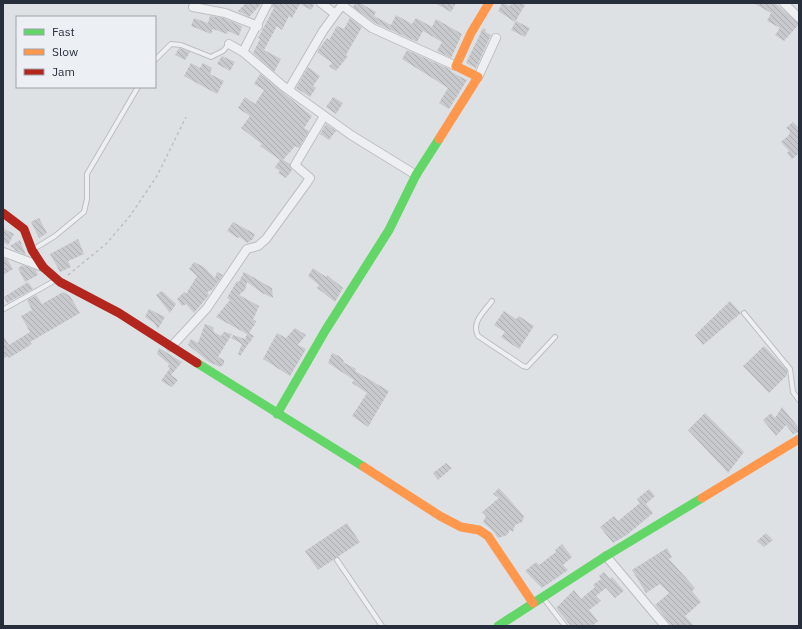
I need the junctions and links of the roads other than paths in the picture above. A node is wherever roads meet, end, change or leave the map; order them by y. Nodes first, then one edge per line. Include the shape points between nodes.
1 (268, 3) edge
2 (321, 3) edge
3 (489, 3) edge
4 (784, 3) edge
5 (342, 4) edge
6 (193, 7) dead end
7 (334, 13) junction
8 (799, 18) edge
9 (258, 26) junction
10 (496, 38) dead end
11 (229, 44) joint
12 (243, 52) junction
13 (156, 59) edge
14 (456, 66) junction
15 (478, 77) junction
16 (137, 88) edge
17 (290, 90) junction
18 (324, 116) junction
19 (416, 175) junction
20 (3, 212) edge
21 (32, 250) junction
22 (3, 252) edge
23 (43, 267) junction
24 (58, 281) junction
25 (492, 301) dead end
26 (4, 309) dead end
27 (744, 313) dead end
28 (555, 337) dead end
29 (171, 347) junction
30 (799, 400) edge
31 (277, 414) junction
32 (799, 439) edge
33 (606, 556) junction
34 (337, 560) dead end
35 (542, 597) junction
36 (533, 603) junction
37 (382, 626) edge
38 (498, 626) edge
39 (565, 626) edge
40 (666, 626) edge

1 - 9 street
2 - 7 street
3 - 14 street via 471,33
4 - 8 street
5 - 7 street
5 - 14 street via 372,28
6 - 9 street via 225,13
7 - 17 street
9 - 12 street
10 - 15 street
11 - 12 street
11 - 13 lane via 223,51 211,57 181,45 171,44
12 - 17 street
14 - 15 street
15 - 19 street
16 - 21 lane via 88,174 84,212 55,236
17 - 18 street
18 - 19 street via 367,146
18 - 29 street via 295,166 310,178 266,239 258,246 247,249 208,308
19 - 31 street via 390,230 325,331
20 - 21 street via 24,229
21 - 23 street
22 - 23 street
23 - 24 street
24 - 26 lane
24 - 29 street via 118,313
25 - 28 lane via 476,323 478,336 523,366 527,367
27 - 30 lane via 787,365 794,392
29 - 31 street
31 - 36 street via 452,523 479,530 488,536
32 - 33 street
33 - 35 street
33 - 40 street
34 - 37 lane
35 - 36 street
35 - 39 lane
36 - 38 street

